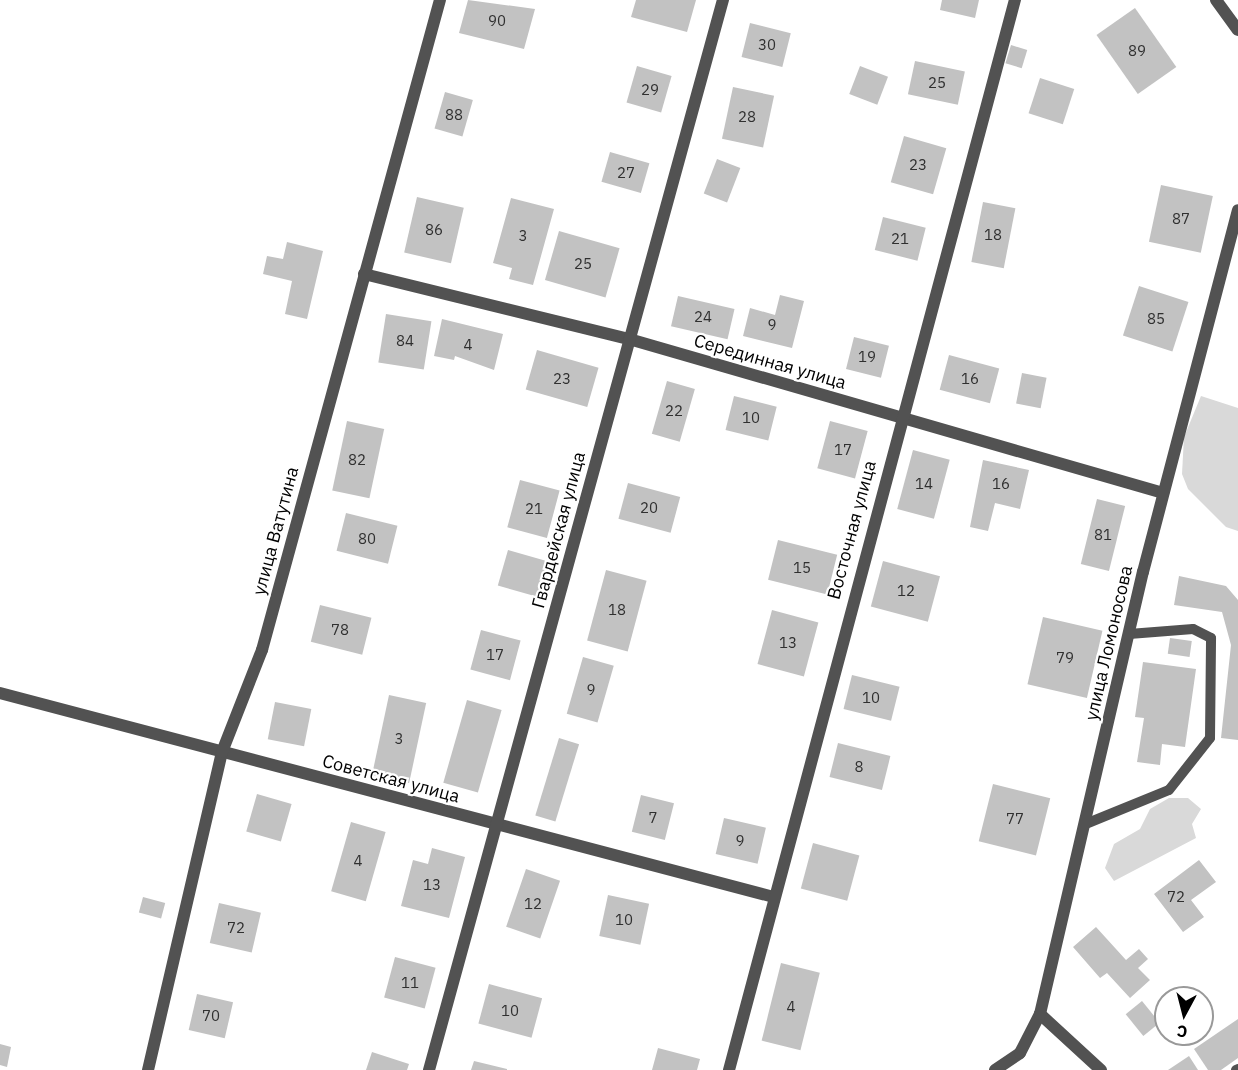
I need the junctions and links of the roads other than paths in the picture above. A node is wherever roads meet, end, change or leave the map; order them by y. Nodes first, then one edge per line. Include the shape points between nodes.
1 (440, 0) edge
2 (723, 0) edge
3 (1015, 0) edge
4 (1216, 0) edge
5 (1238, 30) edge
6 (1238, 210) edge
7 (364, 274) junction
8 (629, 339) junction
9 (900, 419) junction
10 (1163, 493) junction
11 (1129, 634) junction
12 (0, 693) edge
13 (222, 752) junction
14 (1088, 823) junction
15 (494, 826) junction
16 (774, 897) junction
17 (1040, 1014) junction
18 (148, 1070) edge
19 (429, 1070) edge
20 (729, 1070) edge
21 (995, 1070) edge
22 (1101, 1070) edge

1 - 7 street, улица Ватутина
2 - 8 street, Гвардейская улица
3 - 9 street, Восточная улица
4 - 5 street
6 - 10 street, улица Ломоносова
7 - 8 street, Серединная улица
7 - 13 street, улица Ватутина via 262,650
8 - 9 street, Серединная улица
8 - 15 street, Гвардейская улица
9 - 10 street, Серединная улица
9 - 16 street, Восточная улица
10 - 11 street, улица Ломоносова
11 - 14 street, улица Ломоносова
11 - 14 lane via 1193,629 1211,638 1210,738 1169,790
12 - 13 street, Советская улица
13 - 15 street, Советская улица
13 - 18 street, улица Ватутина
14 - 17 street, улица Ломоносова
15 - 16 street, Советская улица
15 - 19 street, Гвардейская улица
16 - 20 street, Восточная улица
17 - 21 street, улица Ломоносова via 1020,1053
17 - 22 street

